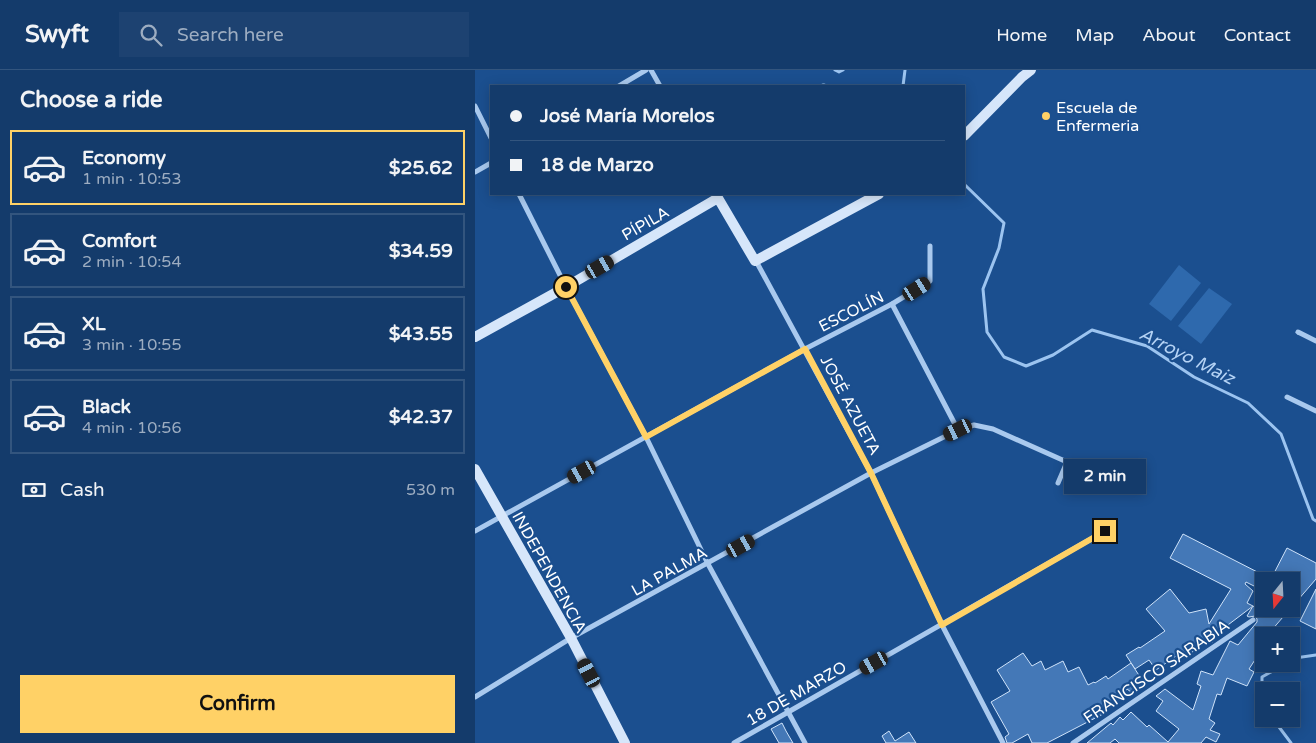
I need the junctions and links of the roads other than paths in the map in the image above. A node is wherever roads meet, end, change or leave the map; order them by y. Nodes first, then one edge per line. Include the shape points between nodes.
1 (647, 70) edge
2 (651, 70) edge
3 (1031, 70) edge
4 (1019, 73) edge
5 (621, 85) edge
6 (659, 85) edge
7 (475, 106) edge
8 (965, 135) edge
9 (490, 136) edge
10 (490, 164) edge
11 (475, 172) edge
12 (520, 195) edge
13 (720, 195) edge
14 (877, 195) edge
15 (930, 246) dead end
16 (755, 261) junction
17 (566, 287) junction
18 (892, 304) junction
19 (1298, 332) dead end
20 (475, 337) edge
21 (1316, 341) edge
22 (805, 349) junction
23 (1287, 397) dead end
24 (1316, 411) edge
25 (958, 430) junction
26 (646, 437) junction
27 (475, 469) edge
28 (871, 473) junction
29 (1059, 483) dead end
30 (501, 516) junction
31 (475, 531) edge
32 (1105, 531) dead end
33 (709, 564) junction
34 (1253, 620) dead end
35 (942, 625) junction
36 (571, 638) junction
37 (475, 697) edge
38 (788, 711) junction
39 (1082, 737) junction
40 (625, 743) edge
41 (733, 743) edge
42 (805, 743) edge
43 (1003, 743) edge
44 (1073, 743) edge
45 (1087, 743) edge

1 - 5 street
2 - 6 street
3 - 4 main road
4 - 8 main road
7 - 9 street
10 - 11 street
12 - 17 street
13 - 16 main road, JOSÉ AZUETA
13 - 17 main road, PÍPILA
14 - 16 main road
15 - 18 street, ESCOLÍN via 930,281
16 - 22 street, JOSÉ AZUETA
17 - 20 main road, PÍPILA
17 - 26 street
18 - 22 street, ESCOLÍN
18 - 25 street
19 - 21 street
22 - 26 street, ESCOLÍN
22 - 28 street, JOSÉ AZUETA
23 - 24 street
25 - 28 street, LA PALMA
25 - 29 street, LA PALMA via 974,425 993,430 1067,462
26 - 30 street, ESCOLÍN
26 - 33 street
27 - 30 main road, INDEPENDENCIA
28 - 33 street, LA PALMA
28 - 35 street, JOSÉ AZUETA
30 - 31 street, ESCOLÍN
30 - 36 main road, INDEPENDENCIA
32 - 35 street, 18 DE MARZO
33 - 36 street, LA PALMA
33 - 38 street
34 - 39 street, FRANCISCO SARABIA
35 - 38 street, 18 DE MARZO
35 - 43 street, JOSÉ AZUETA
36 - 37 street, LA PALMA
36 - 40 main road, INDEPENDENCIA
38 - 41 street, 18 DE MARZO
38 - 42 street
39 - 44 street, FRANCISCO SARABIA
39 - 45 street

